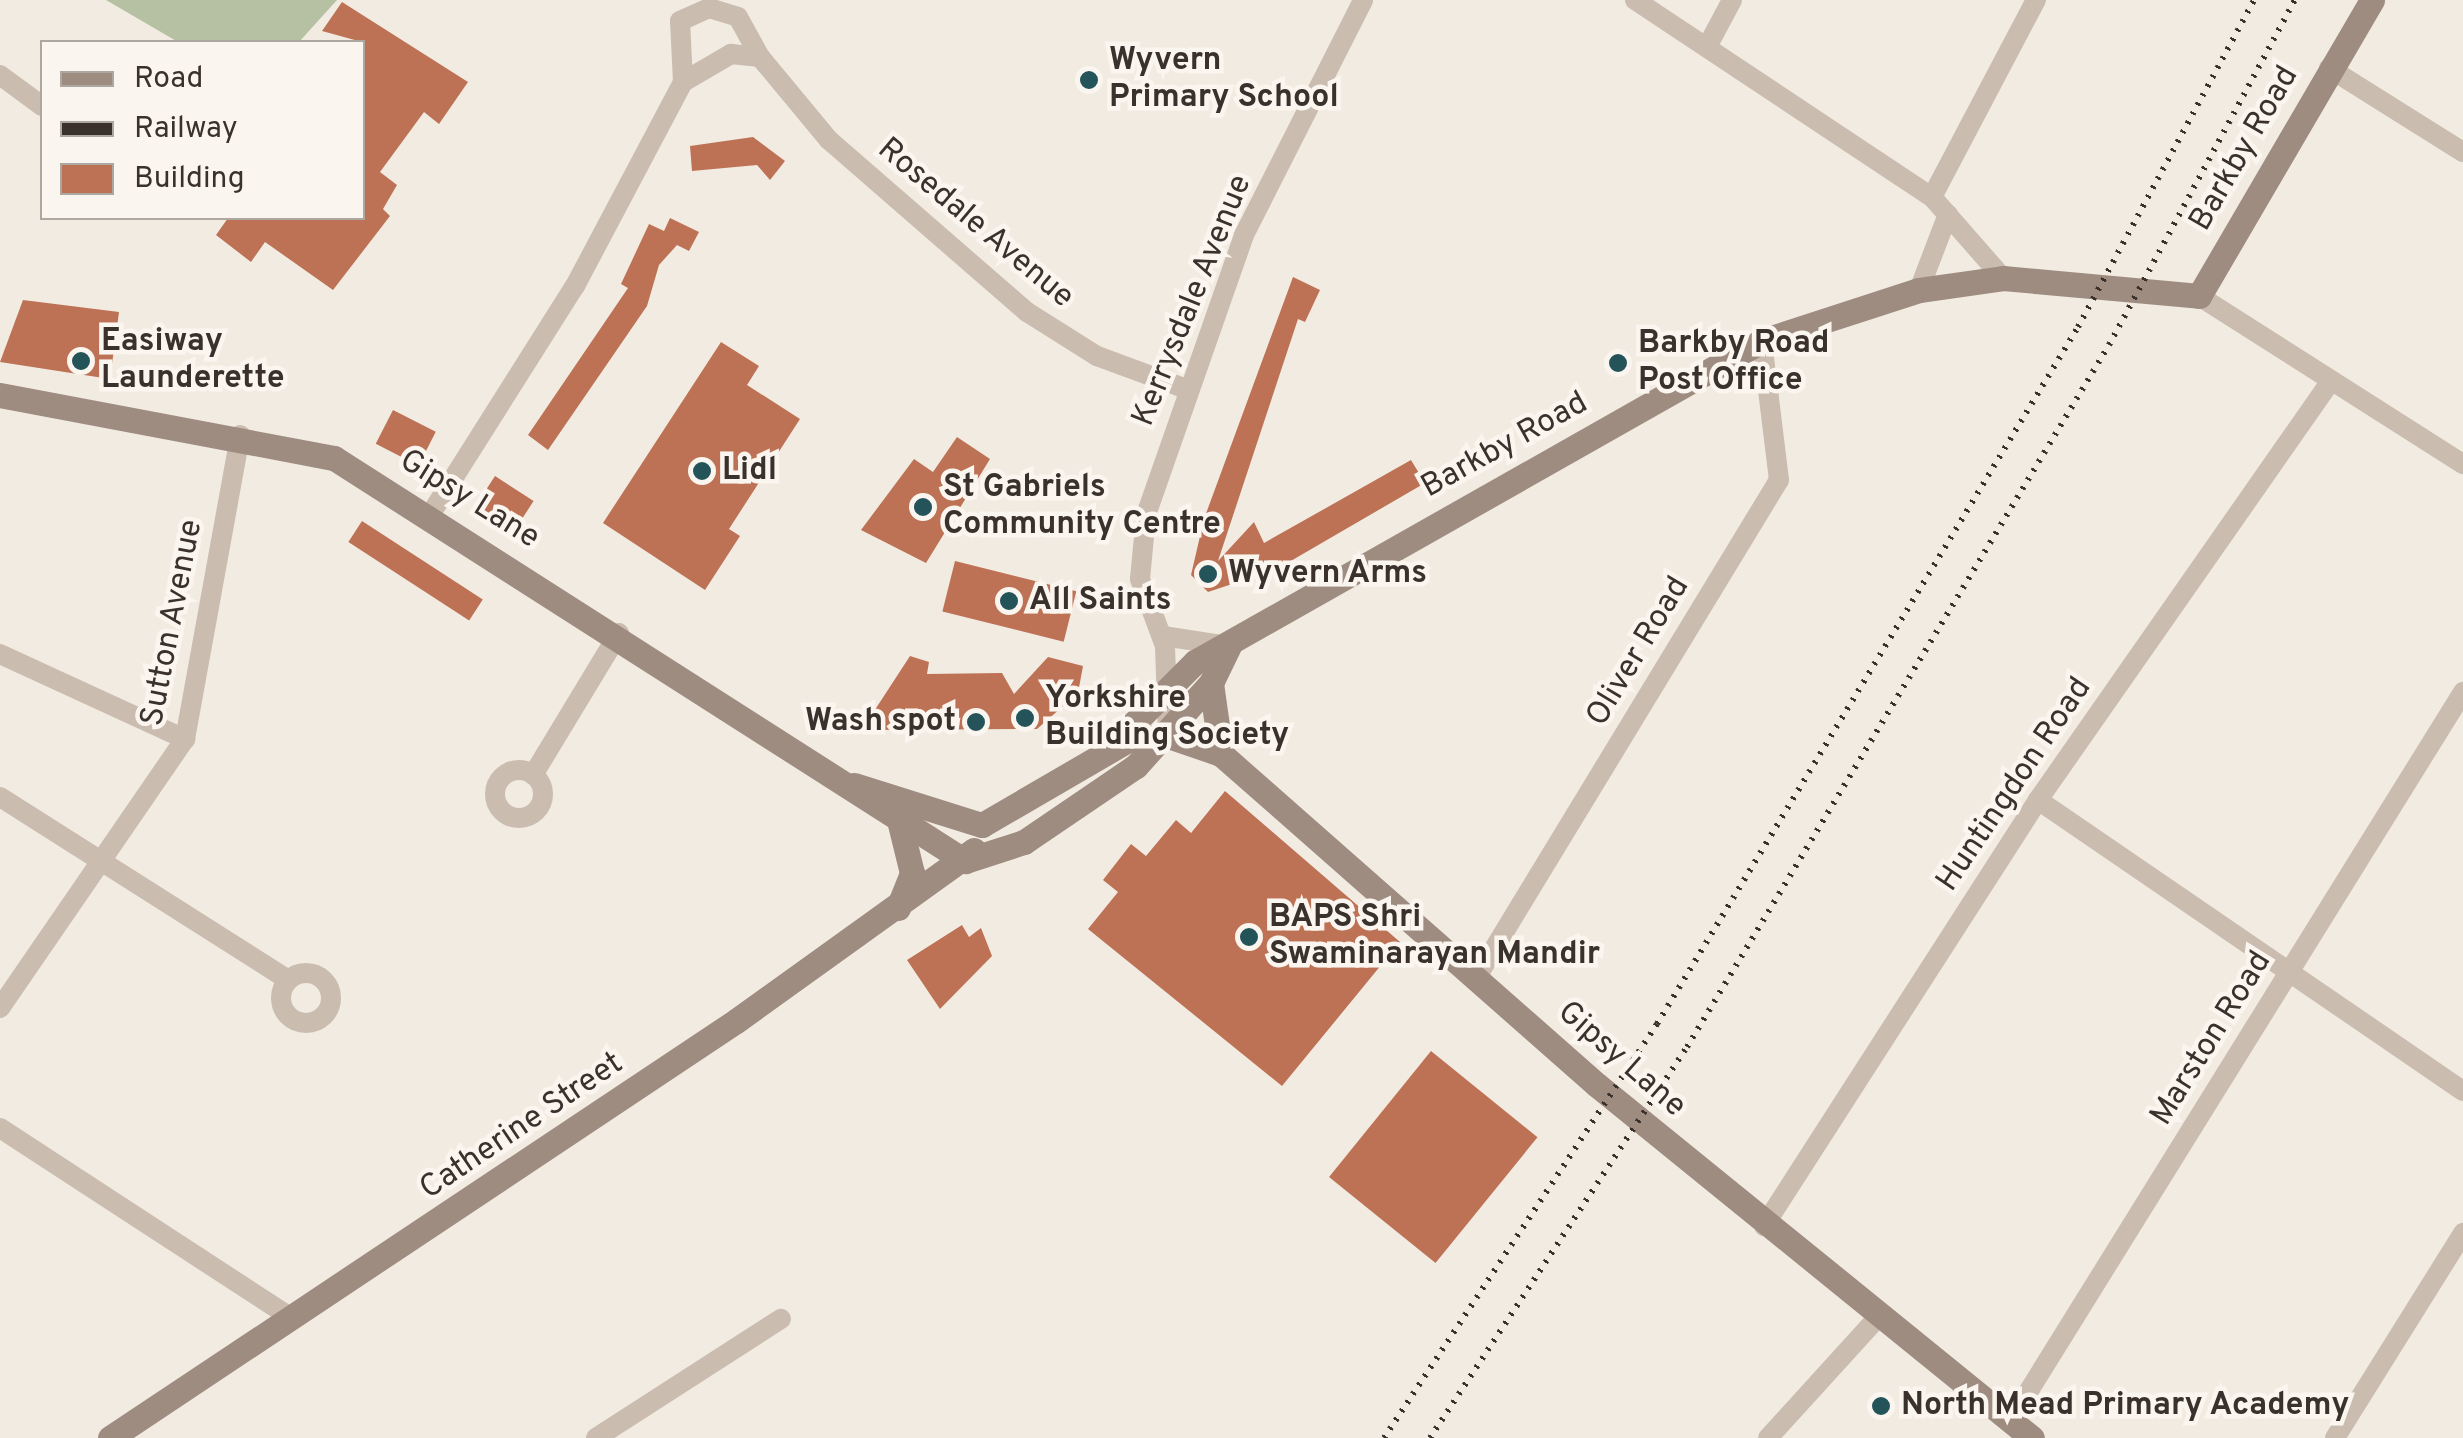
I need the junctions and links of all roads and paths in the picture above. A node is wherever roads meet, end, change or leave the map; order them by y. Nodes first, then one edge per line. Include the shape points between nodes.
1 (1363, 0) edge
2 (1635, 0) edge
3 (1732, 0) edge
4 (2036, 0) edge
5 (2372, 0) edge
6 (1707, 48) junction
7 (760, 57) junction
8 (2329, 68) junction
9 (0, 74) edge
10 (684, 82) junction
11 (40, 104) edge
12 (2463, 152) edge
13 (1932, 198) junction
14 (1948, 214) junction
15 (2003, 278) junction
16 (1919, 290) junction
17 (2199, 296) junction
18 (1762, 341) junction
19 (2328, 385) junction
20 (1186, 389) junction
21 (0, 395) edge
22 (240, 435) junction
23 (2463, 464) edge
24 (430, 515) junction
25 (619, 633) junction
26 (1164, 636) junction
27 (1229, 646) junction
28 (0, 654) edge
29 (1210, 683) junction
30 (1168, 686) junction
31 (2463, 692) edge
32 (1168, 736) junction
33 (184, 739) junction
34 (1111, 746) junction
35 (1221, 754) junction
36 (533, 775) dead end
37 (854, 785) junction
38 (0, 797) edge
39 (2038, 800) junction
40 (899, 820) junction
41 (1000, 820) junction
42 (95, 860) junction
43 (965, 860) junction
44 (898, 908) junction
45 (2288, 974) junction
46 (1478, 975) junction
47 (288, 980) dead end
48 (0, 1008) edge
49 (2463, 1091) edge
50 (0, 1128) edge
51 (1764, 1226) junction
52 (2463, 1233) edge
53 (1880, 1316) junction
54 (290, 1317) junction
55 (781, 1319) dead end
56 (2012, 1418) junction
57 (110, 1438) edge
58 (596, 1438) edge
59 (1768, 1438) edge
60 (2032, 1438) edge
61 (2335, 1438) edge

1 - 20 street, Kerrysdale Avenue via 1244,235
2 - 6 street
3 - 6 street
4 - 13 street
5 - 8 street, Barkby Road
6 - 13 street
7 - 10 street via 731,54
7 - 10 street, Rosedale Avenue via 738,17 709,8 680,22
7 - 20 street, Rosedale Avenue via 829,140 1027,312 1097,356
8 - 12 street
8 - 17 street, Barkby Road
9 - 11 street
10 - 24 street via 575,286
13 - 14 street
14 - 15 street
14 - 16 street
15 - 16 street, Barkby Road
15 - 17 street, Barkby Road
16 - 18 street, Barkby Road
17 - 19 street
18 - 27 street, Barkby Road
18 - 46 street, Oliver Road via 1779,480
19 - 23 street
19 - 39 street, Huntingdon Road
20 - 26 street, Kerrysdale Avenue via 1141,542 1140,579
21 - 22 street, Gipsy Lane
22 - 24 street, Gipsy Lane via 334,458
22 - 33 street, Sutton Avenue
24 - 25 street, Gipsy Lane
25 - 36 street
25 - 37 street, Gipsy Lane
26 - 27 street
26 - 30 street, Kerrysdale Avenue
27 - 29 street
27 - 30 street, Barkby Road
28 - 33 street
29 - 32 street
29 - 35 street
30 - 32 street, Kerrysdale Avenue
30 - 34 street, Barkby Road
31 - 45 street, Marston Road
32 - 34 street, Gipsy Lane
32 - 35 street, Gipsy Lane
32 - 43 street via 1024,842
33 - 42 street, Sutton Avenue
34 - 41 street, Gipsy Lane
35 - 46 street, Gipsy Lane
37 - 40 street, Gipsy Lane
37 - 41 street, Gipsy Lane via 962,825
38 - 42 street
39 - 45 street
39 - 51 street, Huntingdon Road
40 - 43 street, Gipsy Lane
40 - 44 street via 912,860
41 - 43 street
42 - 47 street
42 - 48 street, Sutton Avenue
43 - 44 street, Catherine Street
44 - 54 street, Catherine Street
45 - 49 street
45 - 56 street, Marston Road
46 - 51 street, Gipsy Lane
50 - 54 street
51 - 53 street, Gipsy Lane
52 - 61 street
53 - 56 street, Gipsy Lane
53 - 59 street
54 - 57 street, Catherine Street
55 - 58 street
56 - 60 street, Gipsy Lane

